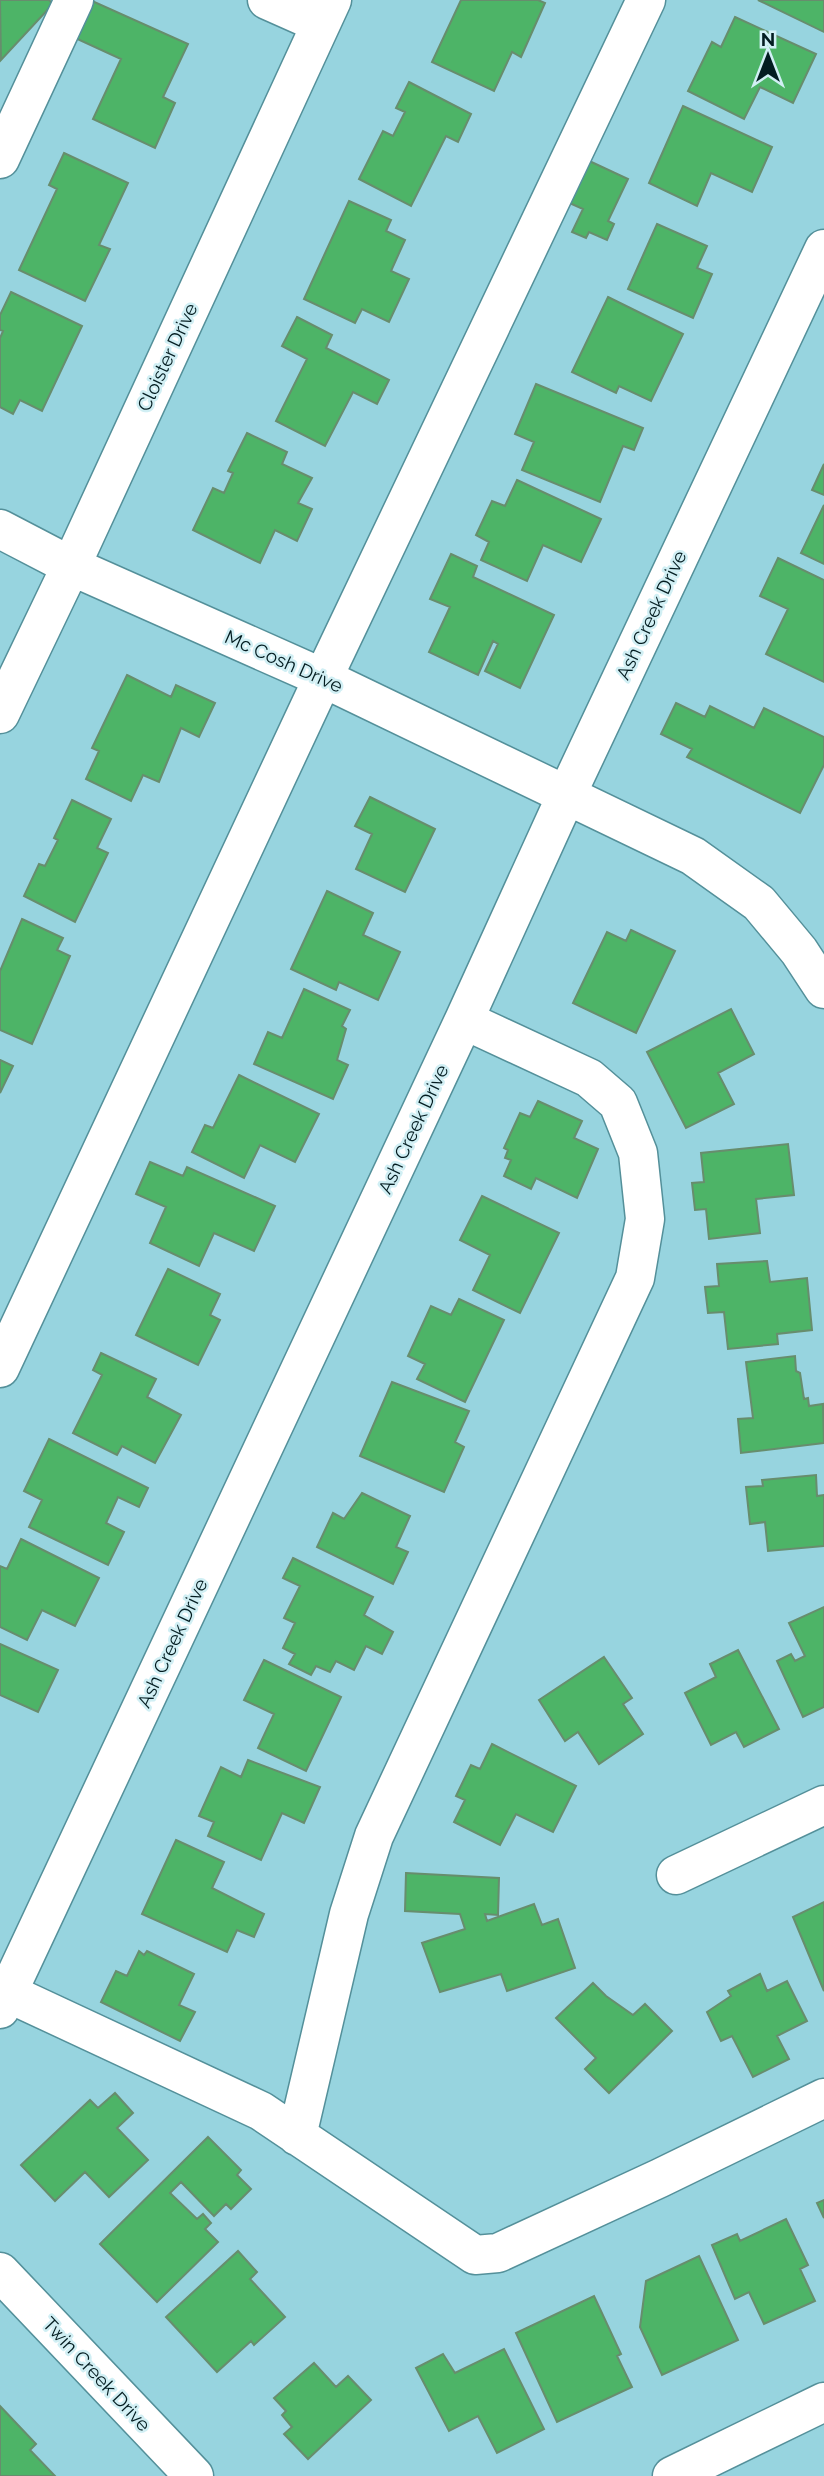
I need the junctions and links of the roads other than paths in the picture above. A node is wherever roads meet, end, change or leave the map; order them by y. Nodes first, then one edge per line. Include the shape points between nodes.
1 (74, 0) edge
2 (267, 0) edge
3 (646, 0) edge
4 (327, 12) edge
5 (0, 159) edge
6 (824, 249) edge
7 (0, 529) edge
8 (71, 566) junction
9 (323, 678) junction
10 (0, 714) edge
11 (566, 796) junction
12 (824, 989) edge
13 (464, 1020) junction
14 (0, 1368) edge
15 (824, 1805) edge
16 (676, 1875) dead end
17 (4, 2001) edge
18 (824, 2098) edge
19 (297, 2136) junction
20 (0, 2272) edge
21 (824, 2403) edge
22 (194, 2476) edge
23 (672, 2476) edge

1 - 5 street
2 - 4 street
3 - 9 street
4 - 8 street, Cloister Drive
6 - 11 street, Ash Creek Drive
7 - 8 street, Mc Cosh Drive
8 - 9 street, Mc Cosh Drive
8 - 10 street, Cloister Drive
9 - 11 street, Mc Cosh Drive
9 - 14 street
11 - 12 street via 692,856 758,903
11 - 13 street, Ash Creek Drive
13 - 17 street, Ash Creek Drive
13 - 19 street via 589,1078 618,1103 638,1153 645,1219 635,1278 374,1836 349,1914
15 - 16 street
17 - 19 street via 261,2111
18 - 19 street via 498,2253 475,2255
20 - 22 street, Twin Creek Drive
21 - 23 street

